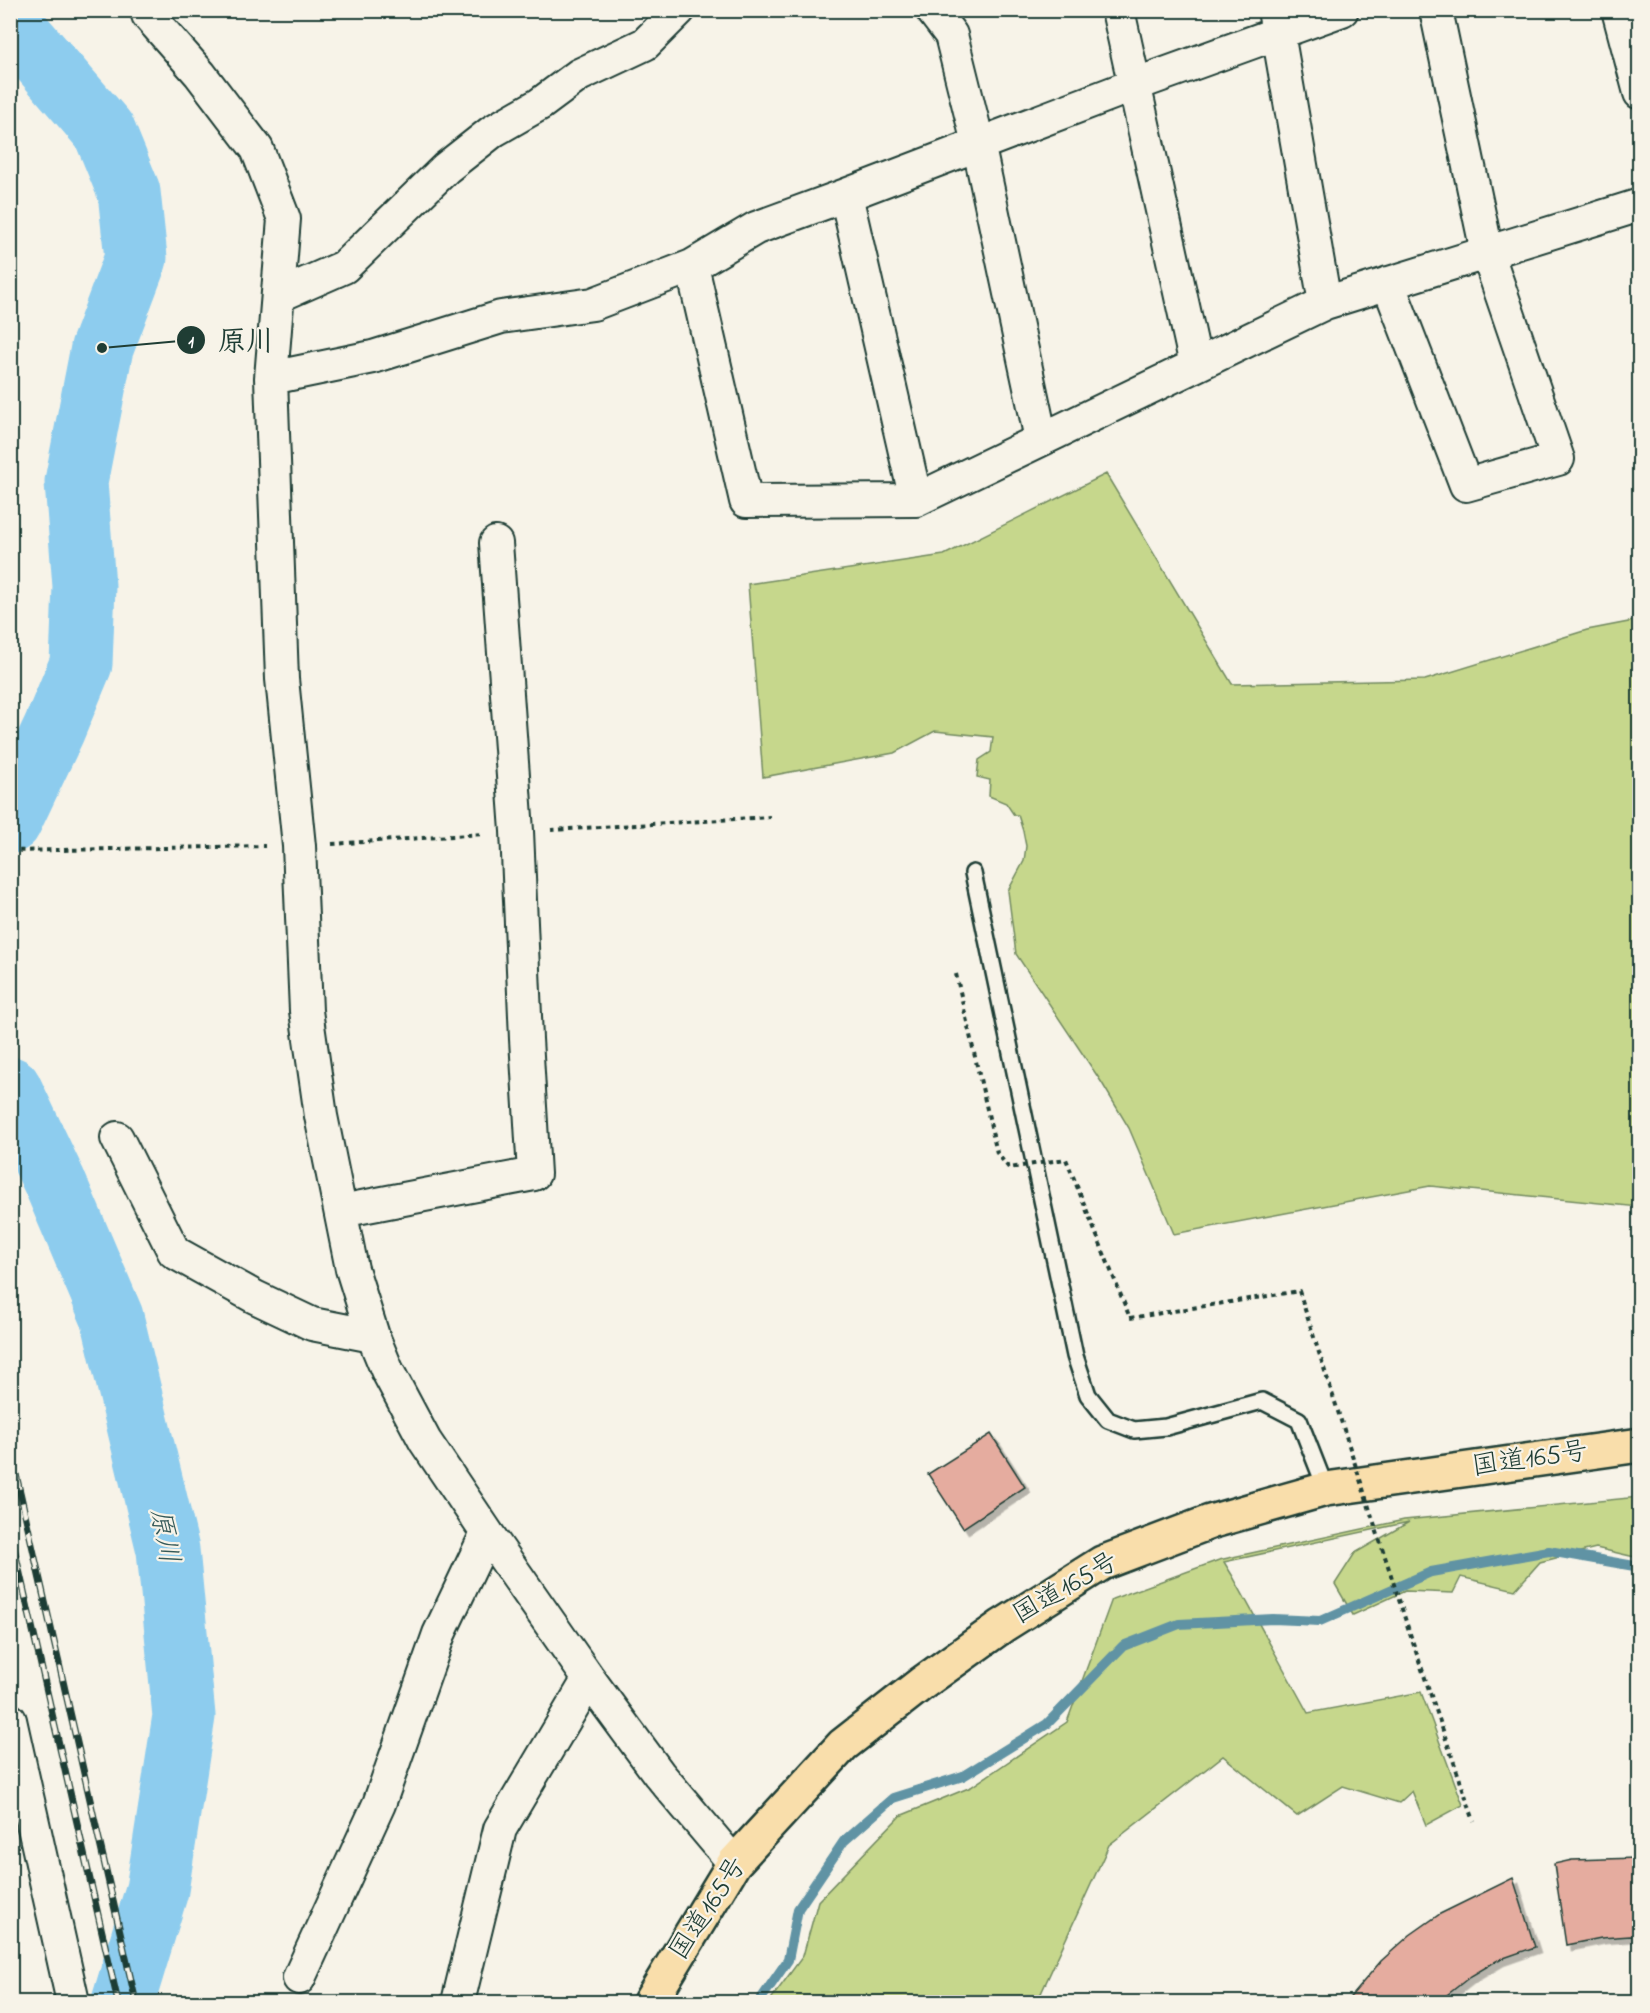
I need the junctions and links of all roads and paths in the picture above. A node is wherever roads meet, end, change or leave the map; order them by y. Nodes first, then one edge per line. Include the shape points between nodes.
1 (147, 10) edge
2 (680, 10) edge
3 (932, 10) edge
4 (1118, 10) edge
5 (1342, 10) edge
6 (1436, 10) edge
7 (1618, 10) edge
8 (1276, 22) edge
9 (1134, 85) junction
10 (1640, 93) edge
11 (978, 143) junction
12 (846, 195) junction
13 (1640, 205) edge
14 (1487, 252) junction
15 (692, 266) junction
16 (1388, 283) junction
17 (278, 296) junction
18 (1325, 303) junction
19 (1196, 365) junction
20 (271, 378) junction
21 (1041, 439) junction
22 (916, 500) junction
23 (496, 543) dead end
24 (258, 846) dead end
25 (10, 851) edge
26 (973, 873) dead end
27 (956, 974) dead end
28 (117, 1138) dead end
29 (341, 1212) junction
30 (373, 1336) junction
31 (1640, 1445) edge
32 (1326, 1489) junction
33 (487, 1533) junction
34 (589, 1679) junction
35 (10, 1720) edge
36 (1474, 1821) dead end
37 (734, 1863) junction
38 (299, 1978) dead end
39 (73, 2002) edge
40 (459, 2002) edge
41 (650, 2002) edge

1 - 17 street via 257,148 284,219
2 - 17 street via 645,44 579,75 540,104 493,131 446,168 344,267
3 - 11 street via 951,35
4 - 9 street
5 - 8 street
6 - 14 street
7 - 10 street
8 - 9 street
8 - 18 street
9 - 11 street
9 - 19 street
11 - 12 street
11 - 21 street
12 - 15 street via 756,228
12 - 22 street
13 - 14 street
14 - 16 street
14 - 16 street via 1558,459 1466,486
15 - 20 street via 593,304 501,317 373,357
15 - 22 street via 746,501
16 - 18 street
17 - 20 street
18 - 19 street
19 - 21 street
20 - 29 street via 282,679 299,846 306,1011 321,1116
21 - 22 street
23 - 29 street via 517,831 534,1174
24 - 25 path
26 - 32 lane via 1075,1356 1088,1395 1108,1420 1134,1430 1166,1427 1262,1401 1299,1420
27 - 36 path, bridge via 997,1153 1009,1168 1066,1159 1130,1318 1299,1291
28 - 30 street via 174,1252 312,1324
29 - 30 street via 352,1269
30 - 33 street via 425,1441
31 - 32 highway, 国道165号
32 - 37 highway, 国道165号 via 1210,1522 1102,1563 1002,1626 843,1746
33 - 34 street
33 - 38 street via 440,1634 379,1804
34 - 37 street via 659,1774
34 - 40 street via 500,1829
35 - 39 street
37 - 41 highway, 国道165号

